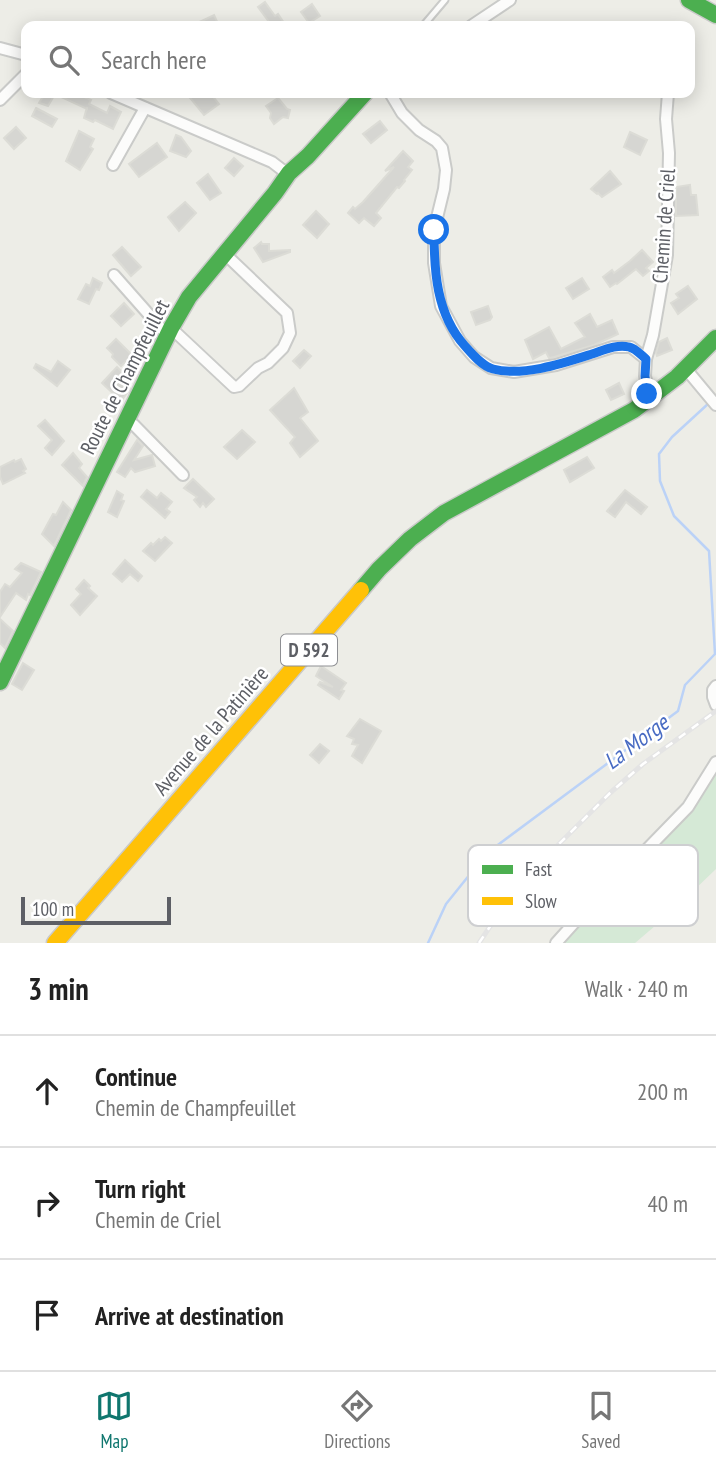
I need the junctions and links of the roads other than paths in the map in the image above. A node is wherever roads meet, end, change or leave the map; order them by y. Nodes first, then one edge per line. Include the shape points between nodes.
1 (445, 0) edge
2 (510, 0) edge
3 (689, 0) edge
4 (716, 15) edge
5 (427, 21) edge
6 (478, 21) edge
7 (0, 48) edge
8 (21, 54) edge
9 (21, 79) edge
10 (122, 98) edge
11 (360, 98) edge
12 (393, 98) edge
13 (668, 98) edge
14 (0, 100) edge
15 (145, 108) junction
16 (113, 164) dead end
17 (289, 175) junction
18 (225, 254) junction
19 (114, 275) dead end
20 (169, 331) junction
21 (716, 338) edge
22 (646, 359) junction
23 (686, 369) junction
24 (650, 400) junction
25 (716, 405) edge
26 (126, 420) junction
27 (183, 475) dead end
28 (0, 682) edge
29 (716, 686) edge
30 (716, 705) edge
31 (716, 762) edge
32 (651, 845) edge
33 (571, 926) edge
34 (55, 943) edge
35 (556, 943) edge

1 - 5 lane
2 - 6 street
3 - 4 main road
7 - 8 street
9 - 14 street
10 - 15 street
11 - 17 main road, Route de Champfeuillet
12 - 22 street via 402,113 442,148 446,170 434,230 434,263 441,306 474,357 491,368 514,372 613,347 631,347
13 - 22 street, Chemin de Criel via 667,255
15 - 16 street
15 - 17 street via 272,162
17 - 18 main road, Route de Champfeuillet
18 - 20 main road, Route de Champfeuillet via 189,297
18 - 20 street via 287,313 290,333 283,348 234,387
19 - 20 street
20 - 26 main road, Route de Champfeuillet
21 - 23 main road, D 592
22 - 24 street, Chemin de Criel
23 - 24 main road, D 592
23 - 25 street
24 - 34 main road, Avenue de la Patinière / D 592 via 444,513 410,538
26 - 27 street
26 - 28 main road, Route de Champfeuillet
29 - 30 street
31 - 32 street via 688,807
33 - 35 street

